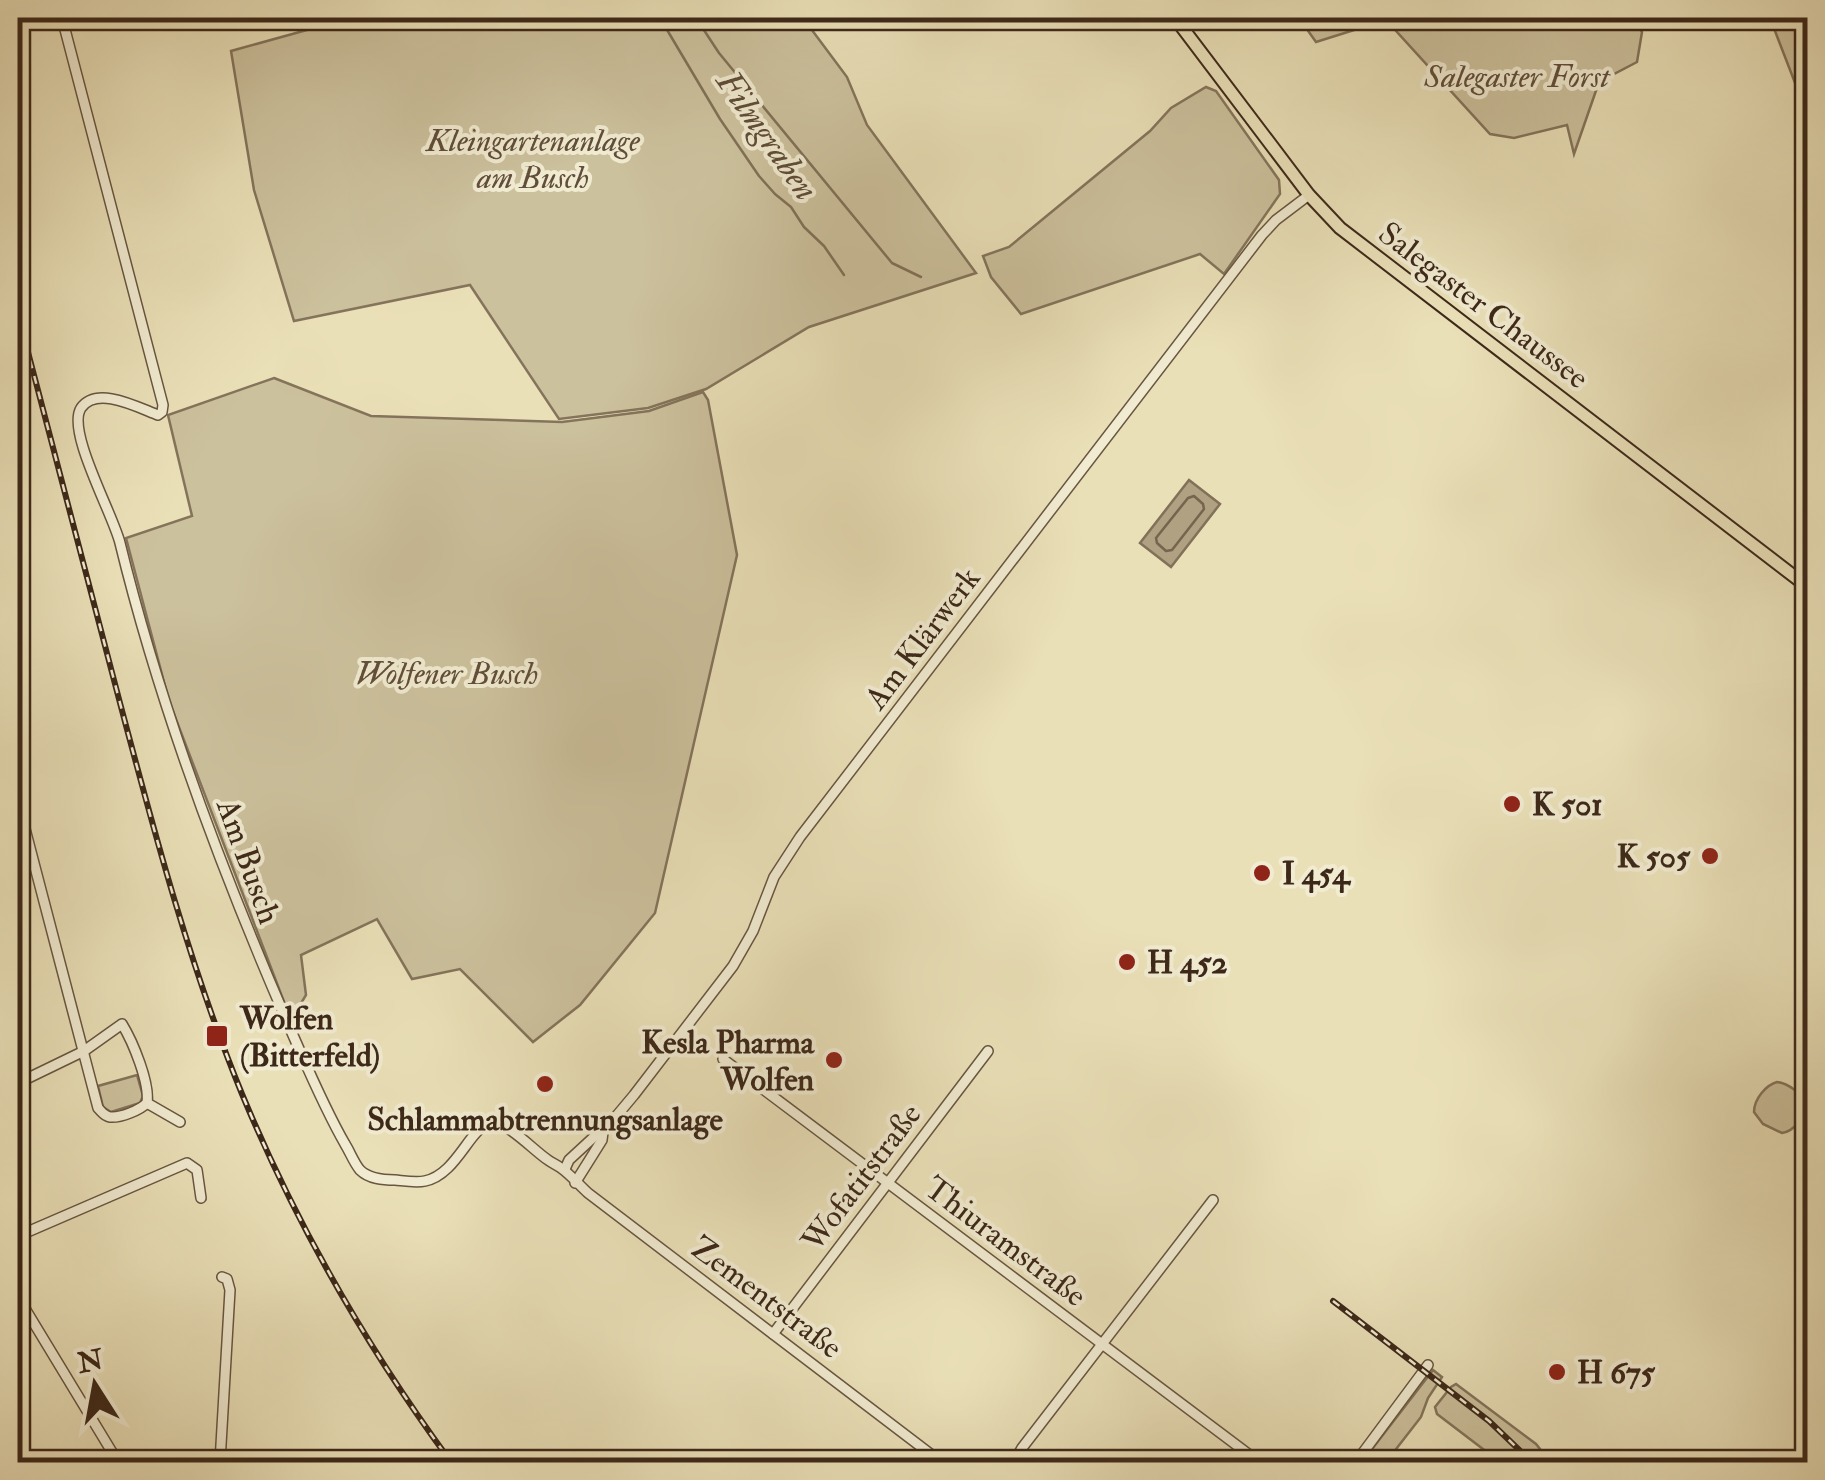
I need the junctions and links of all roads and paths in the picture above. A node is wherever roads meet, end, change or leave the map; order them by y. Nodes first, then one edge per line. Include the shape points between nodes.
1 (62, 18) edge
2 (1175, 18) edge
3 (1308, 195) junction
4 (1808, 587) edge
5 (18, 802) edge
6 (84, 1051) junction
7 (988, 1051) dead end
8 (723, 1059) dead end
9 (18, 1083) edge
10 (148, 1103) junction
11 (180, 1122) dead end
12 (604, 1132) junction
13 (565, 1170) junction
14 (575, 1182) junction
15 (887, 1183) junction
16 (201, 1198) dead end
17 (1213, 1200) dead end
18 (18, 1236) edge
19 (222, 1277) dead end
20 (18, 1297) edge
21 (774, 1334) junction
22 (1102, 1344) junction
23 (1427, 1367) dead end
24 (116, 1462) edge
25 (220, 1462) edge
26 (941, 1462) edge
27 (1014, 1462) edge
28 (1259, 1462) edge
29 (1356, 1462) edge

1 - 13 street, Am Busch via 163,400 156,414 120,399 91,400 77,417 78,438 118,534 184,755 250,936 326,1112 358,1168 380,1179 436,1177 492,1124
2 - 3 main road, Salegaster Chaussee
3 - 4 main road, Salegaster Chaussee via 1365,248
3 - 12 street, Am Klärwerk via 1262,236 800,837 774,877 739,958
5 - 6 street
6 - 9 street
6 - 10 street via 101,1112 113,1117
6 - 10 street via 122,1024
7 - 15 street, Wofatitstraße
8 - 15 street, Thiuramstraße
10 - 11 street
12 - 13 street, Am Klärwerk
12 - 14 street, Am Klärwerk
13 - 14 street, Zementstraße
14 - 21 street, Zementstraße
15 - 21 street, Wofatitstraße
15 - 22 street, Thiuramstraße
16 - 18 street via 194,1166 181,1164
17 - 22 street
19 - 25 street via 230,1290
20 - 24 street
21 - 26 street, Zementstraße
22 - 27 street
22 - 28 street, Thiuramstraße
23 - 29 street

